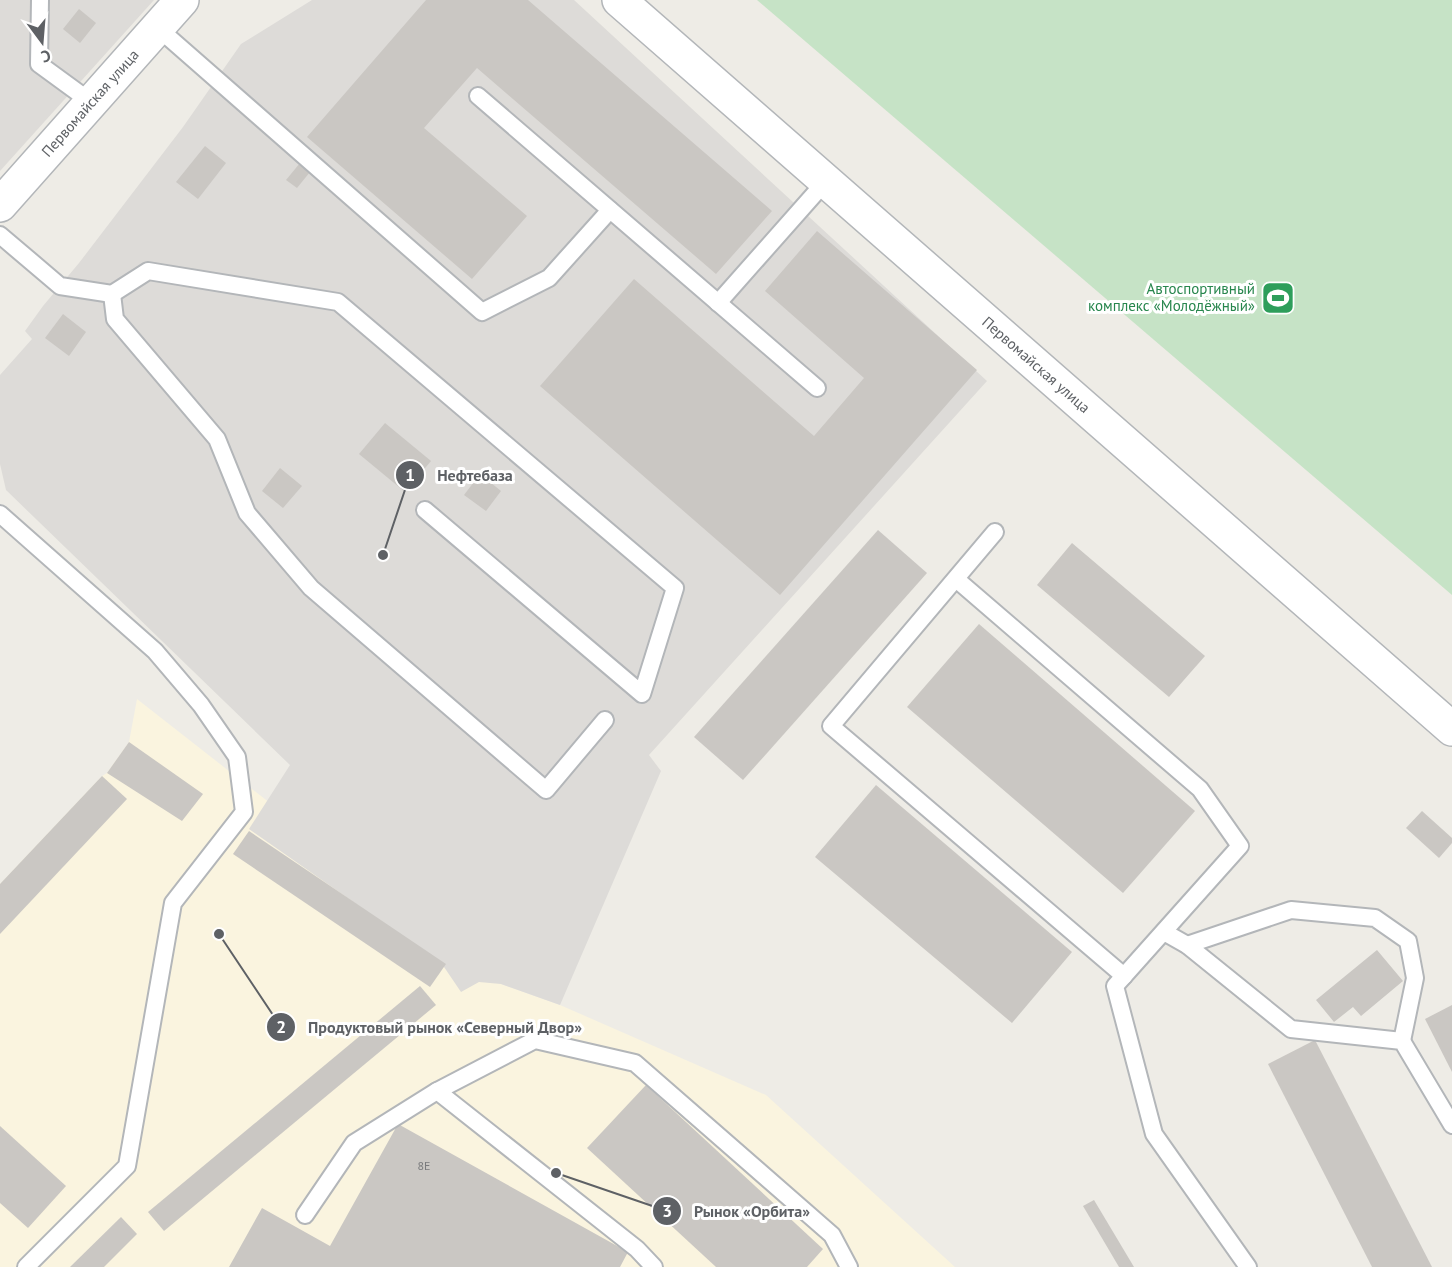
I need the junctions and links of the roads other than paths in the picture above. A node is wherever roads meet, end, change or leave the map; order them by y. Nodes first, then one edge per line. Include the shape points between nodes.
1 (40, 0) edge
2 (182, 0) edge
3 (619, 0) edge
4 (158, 28) junction
5 (478, 96) dead end
6 (91, 102) junction
7 (826, 181) junction
8 (0, 206) edge
9 (610, 210) junction
10 (0, 235) edge
11 (112, 294) junction
12 (718, 303) junction
13 (817, 388) dead end
14 (425, 510) dead end
15 (0, 514) edge
16 (995, 532) dead end
17 (956, 579) junction
18 (605, 720) dead end
19 (1452, 729) edge
20 (1164, 932) junction
21 (1187, 945) junction
22 (1124, 976) junction
23 (1402, 1041) junction
24 (437, 1091) junction
25 (1452, 1125) edge
26 (305, 1215) dead end
27 (26, 1267) edge
28 (654, 1267) edge
29 (849, 1267) edge
30 (1248, 1267) edge

1 - 6 lane via 39,64
2 - 4 street, Первомайская улица
3 - 7 street, Первомайская улица
4 - 6 street, Первомайская улица
4 - 9 lane via 482,312 549,278
5 - 9 lane
6 - 8 street, Первомайская улица
7 - 12 lane
7 - 19 street, Первомайская улица
9 - 12 lane
10 - 11 lane via 60,286
11 - 14 lane via 148,272 338,302 675,588 642,694
11 - 18 lane via 115,320 218,439 247,513 320,596 546,790
12 - 13 lane
15 - 27 lane via 155,651 201,705 237,757 244,812 173,903 127,1166
16 - 17 lane
17 - 20 lane via 1200,789 1240,846
17 - 22 lane via 831,726
20 - 21 lane
20 - 22 lane
21 - 23 lane via 1291,1029
21 - 23 lane via 1291,910 1375,918 1408,941 1415,978
22 - 30 lane via 1115,986 1154,1134
23 - 25 lane
24 - 26 lane via 354,1143
24 - 28 lane via 637,1249
24 - 29 lane via 535,1040 635,1062 832,1235

